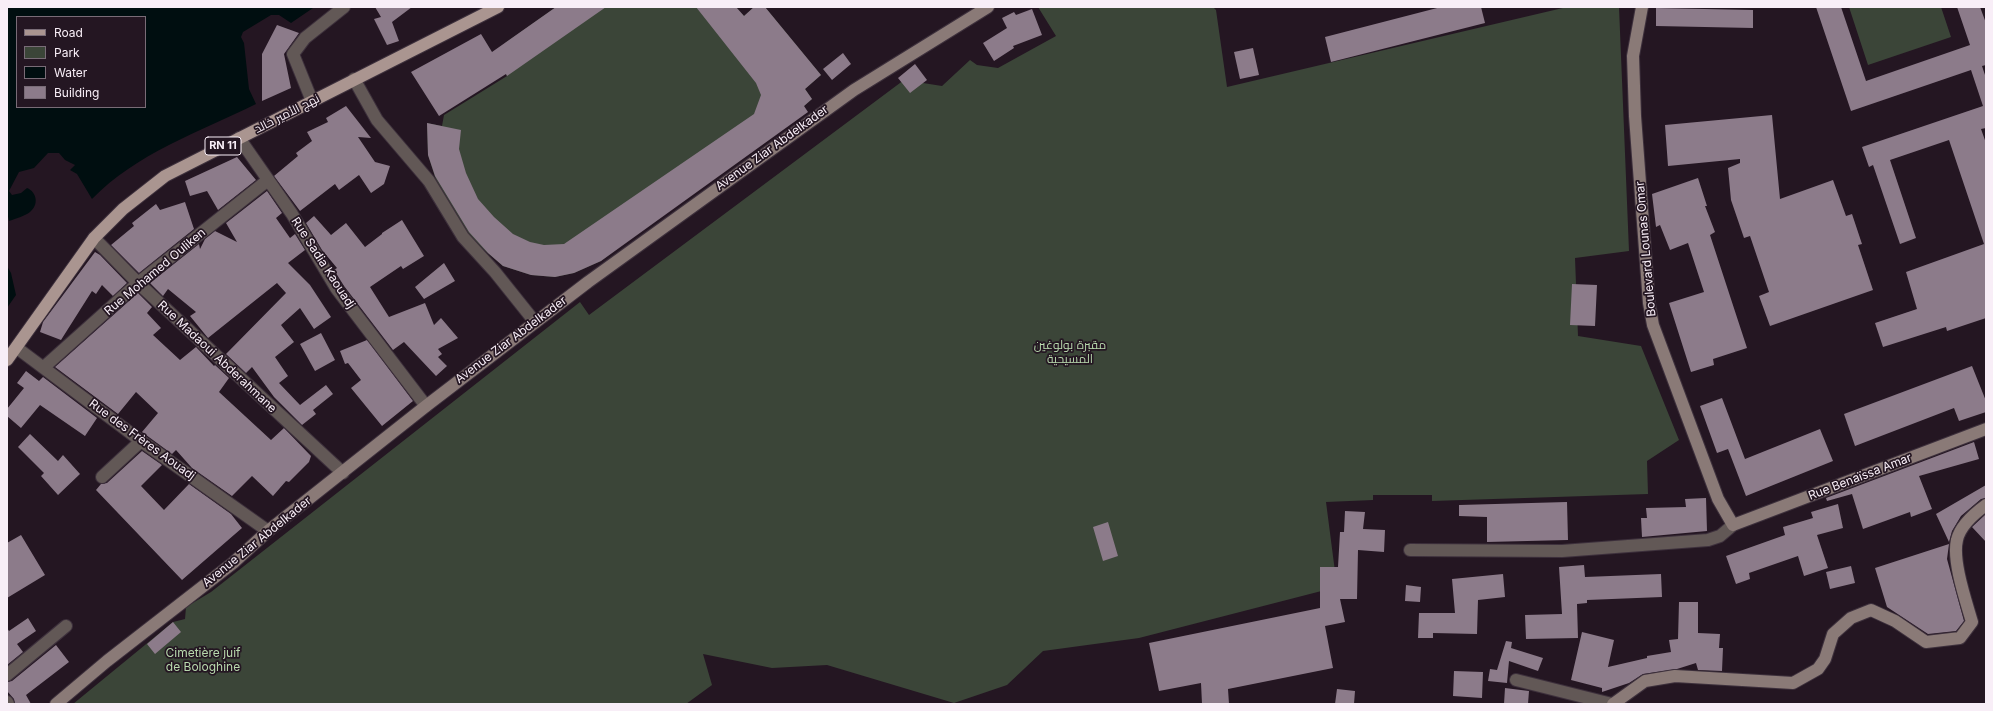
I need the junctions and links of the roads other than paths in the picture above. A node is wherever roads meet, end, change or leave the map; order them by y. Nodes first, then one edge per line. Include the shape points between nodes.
1 (344, 7) edge
2 (498, 7) edge
3 (988, 7) edge
4 (1642, 7) edge
5 (354, 79) junction
6 (312, 101) junction
7 (239, 138) junction
8 (268, 180) junction
9 (94, 238) junction
10 (138, 283) junction
11 (535, 322) junction
12 (17, 348) junction
13 (7, 360) edge
14 (44, 367) junction
15 (426, 406) junction
16 (1986, 429) edge
17 (141, 441) junction
18 (342, 473) junction
19 (102, 477) dead end
20 (1986, 505) edge
21 (1733, 525) junction
22 (268, 531) junction
23 (1410, 550) dead end
24 (66, 626) dead end
25 (7, 674) edge
26 (1516, 680) dead end
27 (56, 704) edge
28 (1613, 704) edge

1 - 6 street via 305,38 293,54
2 - 5 main road, نهج الأمير خالد / RN 11
3 - 11 street, Avenue Ziar Abdelkader via 854,90
4 - 21 street, Boulevard Lounas Omar via 1633,56 1635,116 1649,302 1653,325 1718,499
5 - 6 main road, نهج الأمير خالد / RN 11
5 - 11 street via 377,120 429,181 463,237
6 - 7 main road, نهج الأمير خالد / RN 11
7 - 8 street, Rue Sadia Kaouadj
7 - 9 main road, نهج الأمير خالد / RN 11 via 165,176 123,209
8 - 10 street, Rue Mohamed Ouliken
8 - 15 street, Rue Sadia Kaouadj via 292,214 336,288
9 - 10 street, Rue Madaoui Abderahmane
9 - 12 main road, نهج الأمير خالد / RN 11
10 - 14 street, Rue Mohamed Ouliken
10 - 18 street, Rue Madaoui Abderahmane
11 - 15 street, Avenue Ziar Abdelkader
12 - 13 main road, نهج الأمير خالد / RN 11
12 - 14 street, Rue des Frères Aouadj
14 - 17 street, Rue des Frères Aouadj
15 - 18 street, Avenue Ziar Abdelkader
16 - 21 street, Rue Benaïssa Amar
17 - 19 street
17 - 22 street, Rue des Frères Aouadj
18 - 22 street, Avenue Ziar Abdelkader
20 - 28 street via 1977,511 1962,529 1957,540 1956,553 1960,578 1972,622 1960,638 1926,642 1895,621 1871,610 1851,618 1833,634 1825,659 1818,669 1793,682 1675,676 1645,681
21 - 23 street via 1720,536 1708,540 1562,551
22 - 27 street, Avenue Ziar Abdelkader via 233,563
24 - 25 street
26 - 28 street

